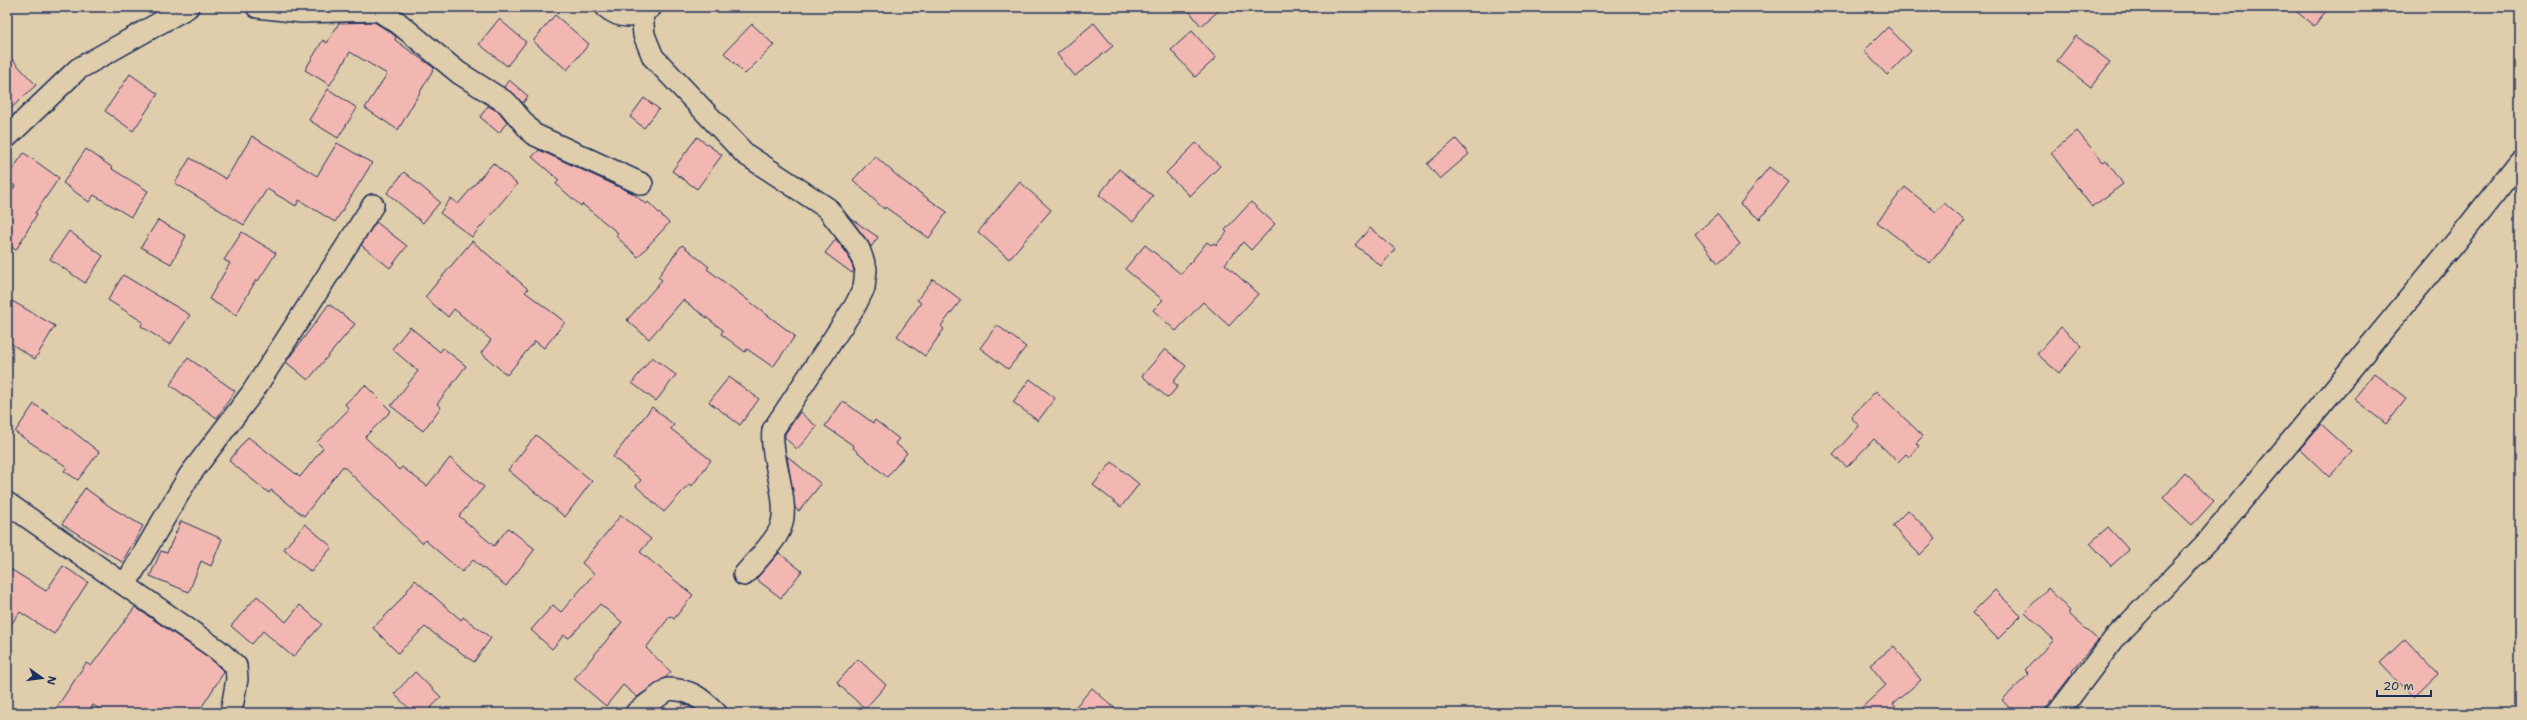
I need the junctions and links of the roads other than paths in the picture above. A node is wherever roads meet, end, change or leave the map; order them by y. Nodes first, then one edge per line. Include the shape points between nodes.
1 (188, 7) edge
2 (257, 7) edge
3 (606, 7) edge
4 (646, 10) edge
5 (7, 137) edge
6 (2520, 161) edge
7 (642, 184) dead end
8 (373, 205) dead end
9 (7, 503) edge
10 (744, 575) dead end
11 (125, 585) junction
12 (231, 713) edge
13 (636, 713) edge
14 (716, 713) edge
15 (2058, 713) edge

1 - 5 street via 78,70
2 - 7 street via 302,12 378,10 397,22 459,73 507,102 533,134
3 - 4 street via 625,17
4 - 10 street via 644,35 652,57 745,154 827,208 859,248 866,269 864,288 855,306 773,430 772,444 784,506 778,534
6 - 15 street via 2209,540 2114,639
8 - 11 street via 252,393 189,476
9 - 11 street
11 - 12 street via 218,650 236,666 237,679
13 - 14 street via 668,688 684,690 700,698

